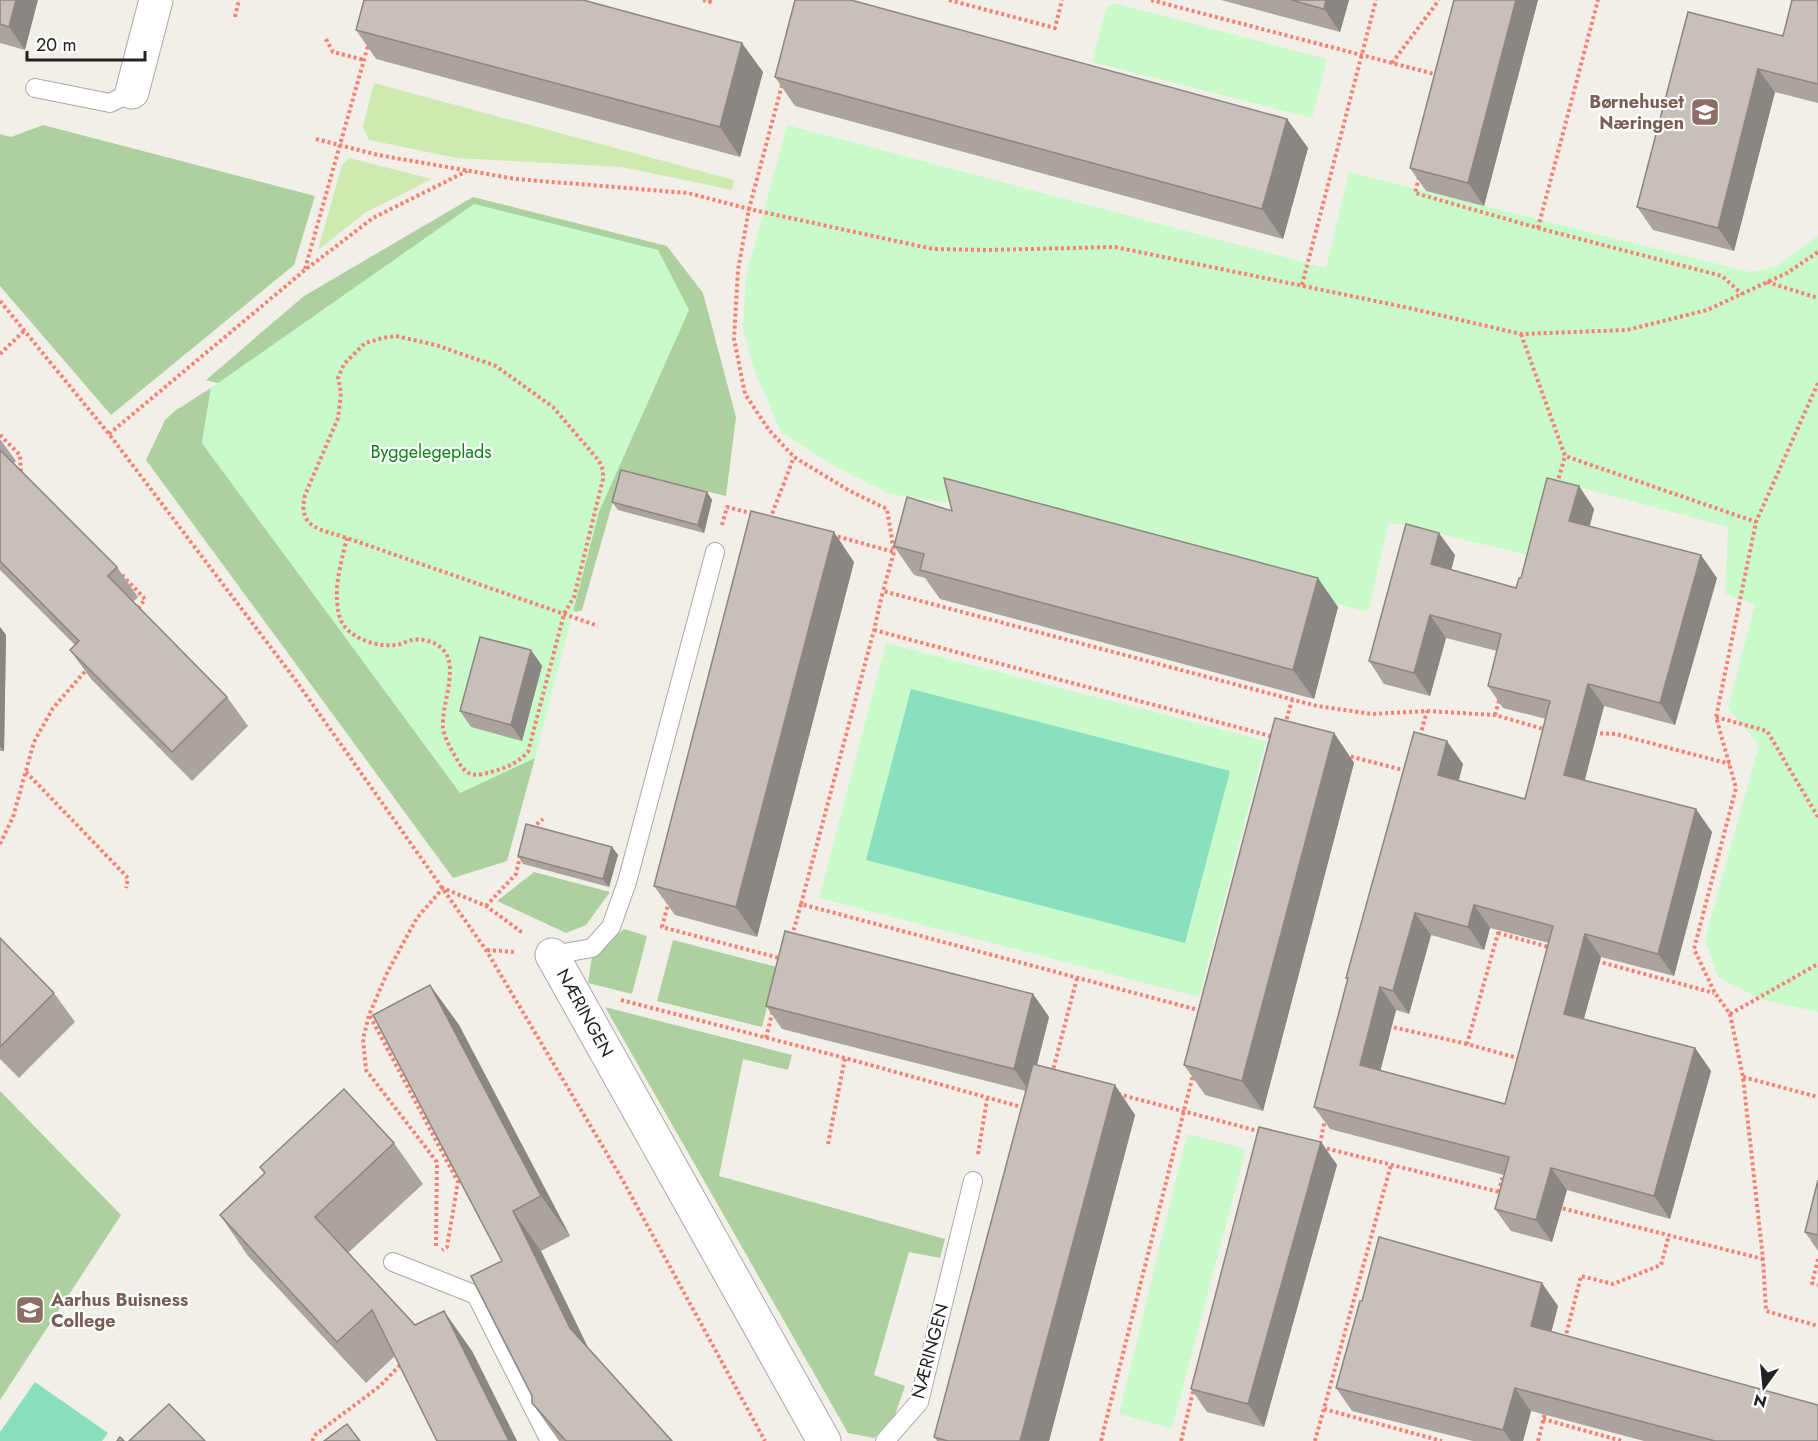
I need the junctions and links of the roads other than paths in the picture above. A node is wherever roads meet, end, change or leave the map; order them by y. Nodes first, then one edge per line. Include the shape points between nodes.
1 (156, 0) edge
2 (36, 88) dead end
3 (132, 92) joint
4 (715, 552) road end
5 (552, 954) joint
6 (973, 1181) road end
7 (393, 1262) dead end
8 (550, 1441) edge
9 (824, 1441) edge
10 (885, 1441) edge

1 - 3 street
2 - 3 lane via 110,103
4 - 5 lane, NÆRINGEN via 627,882 611,927 592,948
5 - 9 street, NÆRINGEN
6 - 10 lane, NÆRINGEN via 919,1402
7 - 8 lane via 476,1295

